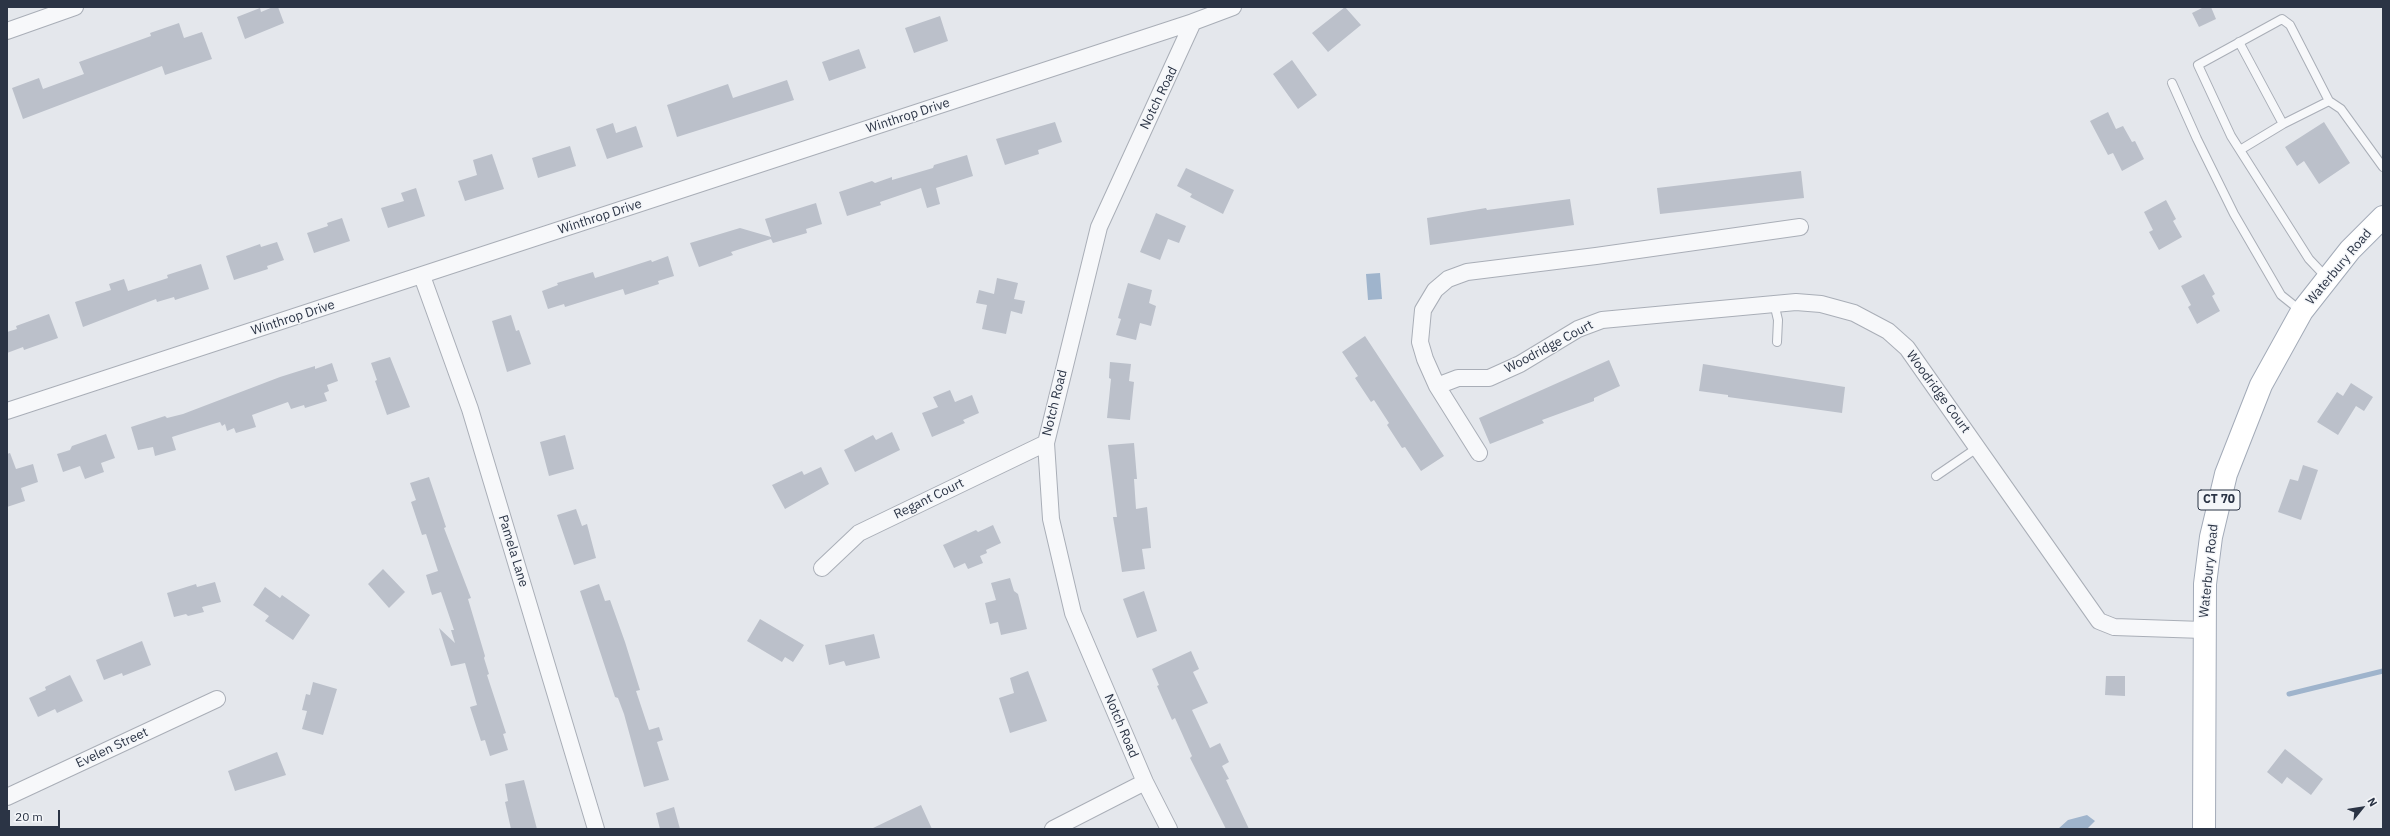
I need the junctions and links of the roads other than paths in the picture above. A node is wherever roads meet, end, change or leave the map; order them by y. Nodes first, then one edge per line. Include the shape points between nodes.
1 (75, 7) edge
2 (1233, 7) edge
3 (1193, 22) junction
4 (7, 31) edge
5 (2239, 42) junction
6 (2172, 83) dead end
7 (2328, 101) junction
8 (2283, 124) junction
9 (2240, 150) junction
10 (2383, 167) edge
11 (2383, 218) edge
12 (1800, 227) dead end
13 (422, 276) junction
14 (2326, 277) junction
15 (1774, 302) junction
16 (2302, 311) junction
17 (1776, 342) dead end
18 (1437, 386) junction
19 (7, 411) edge
20 (1046, 443) junction
21 (1977, 448) junction
22 (1479, 454) dead end
23 (1936, 476) dead end
24 (822, 568) dead end
25 (2203, 630) junction
26 (217, 699) dead end
27 (1145, 782) junction
28 (7, 797) edge
29 (596, 829) edge
30 (1053, 829) edge
31 (1169, 829) edge
32 (2204, 829) edge

1 - 4 street
2 - 3 street
3 - 13 street, Winthrop Drive
3 - 20 street, Notch Road via 1099,227
5 - 7 lane via 2282,19 2290,24
5 - 8 lane
5 - 9 lane via 2198,66
6 - 16 lane via 2214,173 2280,295
7 - 8 lane
7 - 10 lane via 2341,109
8 - 9 lane
9 - 14 lane via 2308,259
11 - 14 main road, Waterbury Road / CT 70
12 - 18 street via 1455,275 1444,281 1429,298 1420,325 1420,342
13 - 19 street, Winthrop Drive
13 - 29 street, Pamela Lane via 470,409
14 - 16 main road, Waterbury Road / CT 70
15 - 17 lane via 1778,320
15 - 18 street, Woodridge Court via 1602,320 1578,329 1520,364 1489,378 1458,378
15 - 21 street, Woodridge Court via 1808,303 1838,308 1871,320 1888,331 1907,348 1925,371
16 - 25 main road, Waterbury Road / CT 70 via 2261,385 2226,474 2211,537
18 - 22 street
20 - 24 street, Regant Court via 859,533
20 - 27 street, Notch Road via 1051,519 1073,613
21 - 23 lane
21 - 25 street, Woodridge Court via 2099,621 2114,627
25 - 32 main road, Waterbury Road / CT 70
26 - 28 street, Evelen Street
27 - 30 street
27 - 31 street, Notch Road

